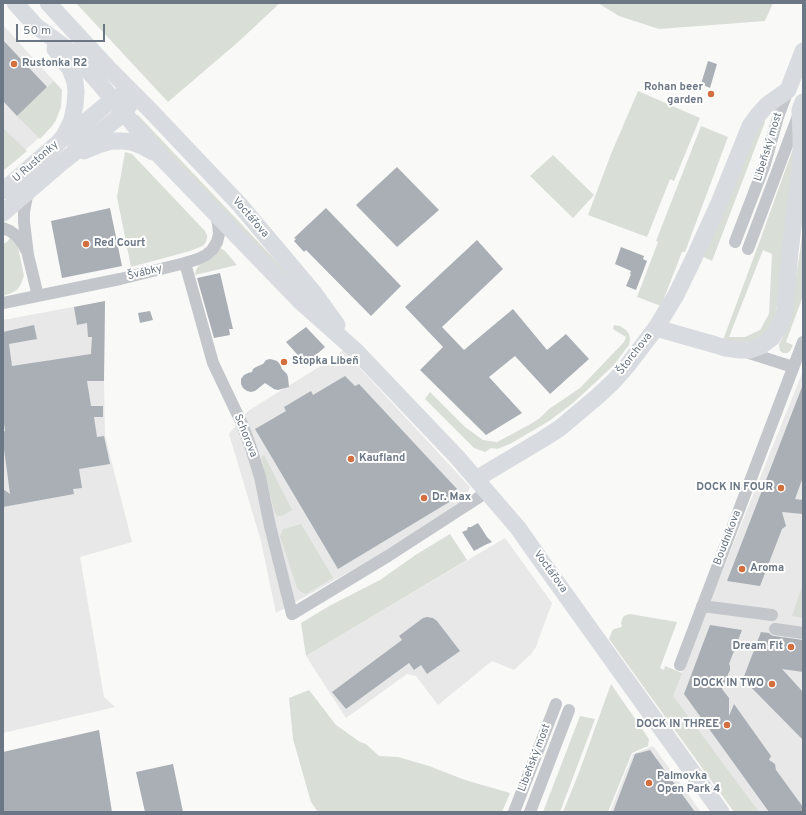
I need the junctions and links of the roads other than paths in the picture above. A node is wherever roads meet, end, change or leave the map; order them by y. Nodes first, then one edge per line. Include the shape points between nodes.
1 (15, 3) edge
2 (48, 3) edge
3 (36, 26) junction
4 (803, 51) edge
5 (788, 90) junction
6 (134, 94) junction
7 (112, 100) junction
8 (801, 106) edge
9 (124, 113) junction
10 (159, 155) junction
11 (56, 156) junction
12 (30, 189) junction
13 (3, 191) edge
14 (3, 213) edge
15 (216, 214) junction
16 (3, 228) edge
17 (735, 242) dead end
18 (748, 250) dead end
19 (28, 255) junction
20 (185, 263) junction
21 (38, 296) junction
22 (3, 303) edge
23 (656, 328) junction
24 (803, 342) edge
25 (740, 350) junction
26 (356, 351) junction
27 (793, 367) junction
28 (482, 486) junction
29 (702, 606) junction
30 (772, 615) dead end
31 (775, 628) dead end
32 (803, 633) edge
33 (680, 665) dead end
34 (555, 707) dead end
35 (568, 712) dead end
36 (514, 812) edge
37 (530, 812) edge
38 (720, 812) edge

1 - 3 main road
2 - 6 main road, Voctářova
3 - 7 main road, Voctářova via 66,48
3 - 11 main road, U Rustonky via 70,68 75,82 72,120 58,143
4 - 5 main road, Libeňský most
5 - 17 street, Libeňský most via 765,164
5 - 23 main road via 767,105 750,126 692,262
6 - 7 main road
6 - 9 main road, U Rustonky
6 - 26 main road, Voctářova via 249,216 314,293
7 - 9 main road, Voctářova
7 - 11 main road
8 - 18 street, Libeňský most
8 - 25 main road via 801,163 785,310 772,338 761,346
9 - 10 main road, Voctářova
9 - 11 main road, U Rustonky
10 - 11 main road via 132,142 118,140
10 - 15 main road, Voctářova
11 - 12 main road, U Rustonky
11 - 13 main road, U Rustonky
12 - 14 main road, U Rustonky
12 - 19 street via 24,212
15 - 20 street, Švábky via 219,234 212,250
15 - 26 main road, Voctářova via 302,303
16 - 19 street via 18,237
19 - 21 street
20 - 21 street, Švábky
20 - 28 street, Schorova via 213,363 245,431 260,477 292,614 388,556
21 - 22 street, Švábky
23 - 25 main road, Štorchova via 716,346
23 - 28 main road, Štorchova via 627,366 598,396 577,415
24 - 27 street
25 - 27 street, Štorchova
26 - 28 main road, Voctářova
27 - 29 street, Boudníkova
28 - 38 main road, Voctářova via 518,528
29 - 30 street
29 - 33 street, Boudníkova
31 - 32 street
34 - 36 street, Libeňský most
35 - 37 street, Libeňský most

